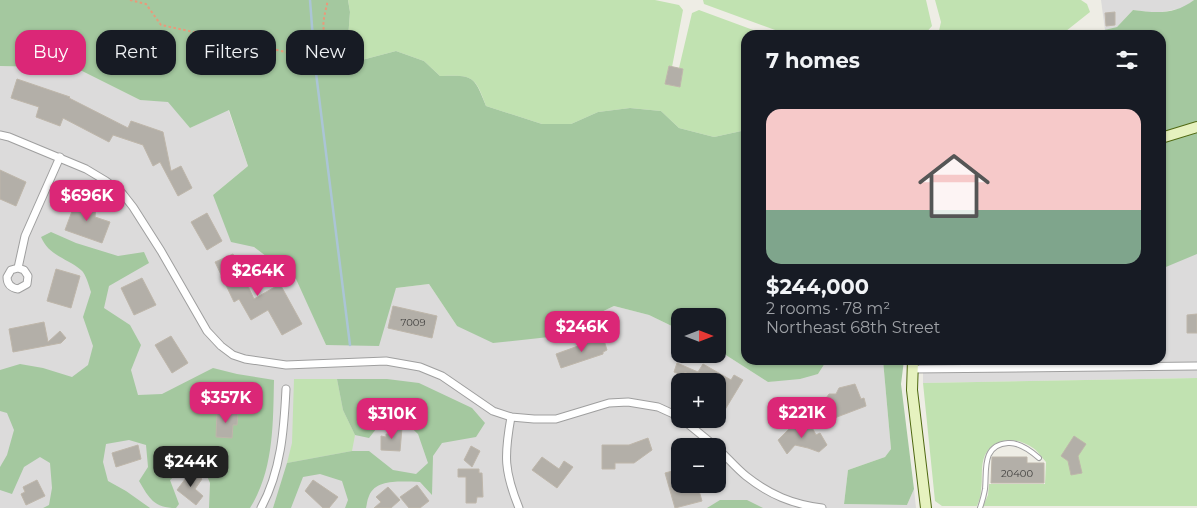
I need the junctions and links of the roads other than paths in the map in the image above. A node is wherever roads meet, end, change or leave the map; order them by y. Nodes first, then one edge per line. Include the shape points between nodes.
1 (1197, 127) edge
2 (0, 135) edge
3 (1166, 136) edge
4 (60, 157) junction
5 (18, 268) dead end
6 (912, 365) edge
7 (1089, 365) edge
8 (1197, 366) edge
9 (286, 389) dead end
10 (671, 413) edge
11 (511, 417) junction
12 (693, 428) edge
13 (705, 438) edge
14 (726, 457) edge
15 (1039, 458) dead end
16 (261, 508) edge
17 (519, 508) edge
18 (822, 508) edge
19 (926, 508) edge
20 (980, 508) edge

1 - 3 street
2 - 4 street
4 - 5 street via 25,236
4 - 11 street via 86,169 122,193 161,251 207,331 233,355 286,365 386,361 420,367 442,376 493,411
6 - 19 street
7 - 8 street
9 - 16 street via 279,461
10 - 11 street via 658,407 628,402 609,403 556,419
11 - 17 street via 506,463
12 - 13 street
14 - 18 street via 745,476 782,500
15 - 20 lane via 1013,443 1005,443 991,451 985,465 985,488

